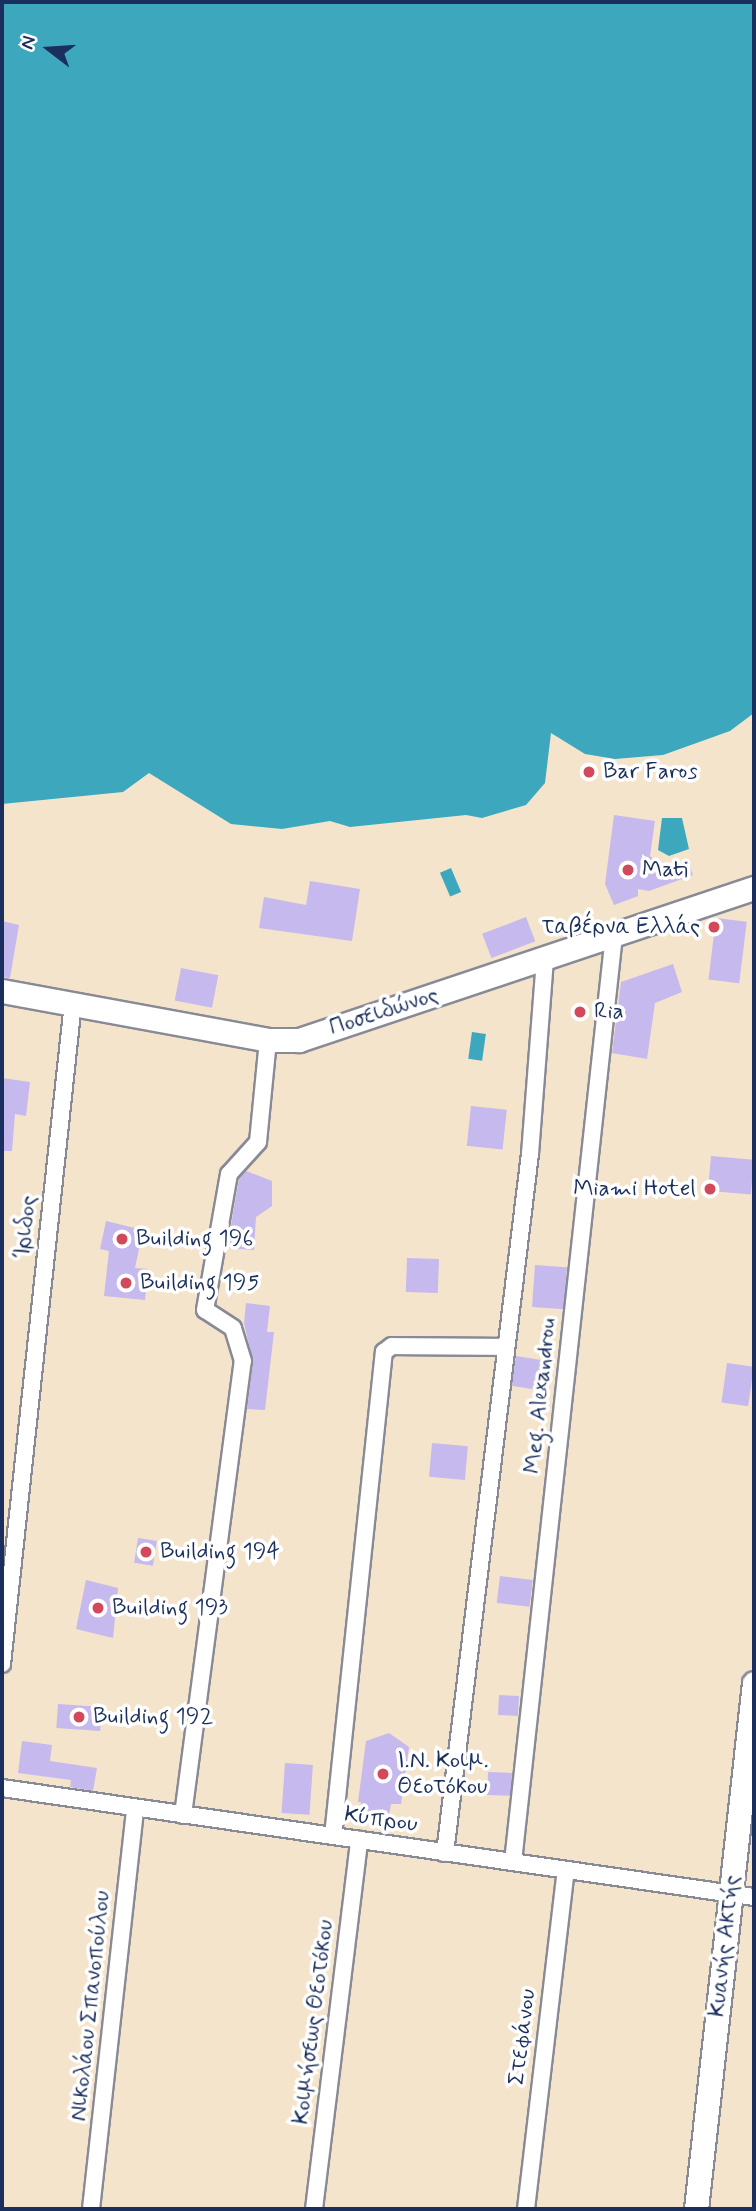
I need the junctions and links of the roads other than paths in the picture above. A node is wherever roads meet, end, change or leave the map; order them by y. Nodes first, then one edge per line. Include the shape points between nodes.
1 (754, 888) edge
2 (614, 935) junction
3 (545, 958) junction
4 (2, 991) edge
5 (74, 1003) junction
6 (268, 1040) junction
7 (506, 1347) junction
8 (2, 1664) edge
9 (754, 1683) edge
10 (2, 1788) edge
11 (135, 1808) junction
12 (183, 1815) junction
13 (333, 1836) junction
14 (359, 1840) junction
15 (445, 1853) junction
16 (513, 1862) junction
17 (566, 1870) junction
18 (731, 1894) junction
19 (754, 1897) edge
20 (91, 2209) edge
21 (314, 2209) edge
22 (526, 2209) edge
23 (696, 2209) edge

1 - 2 street, Ποσειδώνος
2 - 3 street, Ποσειδώνος
2 - 16 street, Meg. Alexandrou
3 - 6 street, Ποσειδώνος via 311,1036
3 - 7 street via 530,1154
4 - 5 street, Ποσειδώνος
5 - 6 street, Ποσειδώνος
5 - 8 street, Ίριδος
6 - 12 street via 258,1142 229,1174 205,1310 233,1328 243,1361
7 - 13 street via 392,1346 384,1352
7 - 15 street
9 - 18 street, Κυανής Ακτής
10 - 11 street, Κύπρου
11 - 12 street, Κύπρου
11 - 20 street, Νικολάου Σπανοπούλου
12 - 13 street, Κύπρου
13 - 14 street, Κύπρου
14 - 15 street, Κύπρου
14 - 21 street, Κοιμήσεως Θεοτόκου
15 - 16 street, Κύπρου
16 - 17 street, Κύπρου
17 - 18 street, Κύπρου
17 - 22 street, Στεφάνου
18 - 19 street, Κύπρου
18 - 23 street, Κυανής Ακτής

